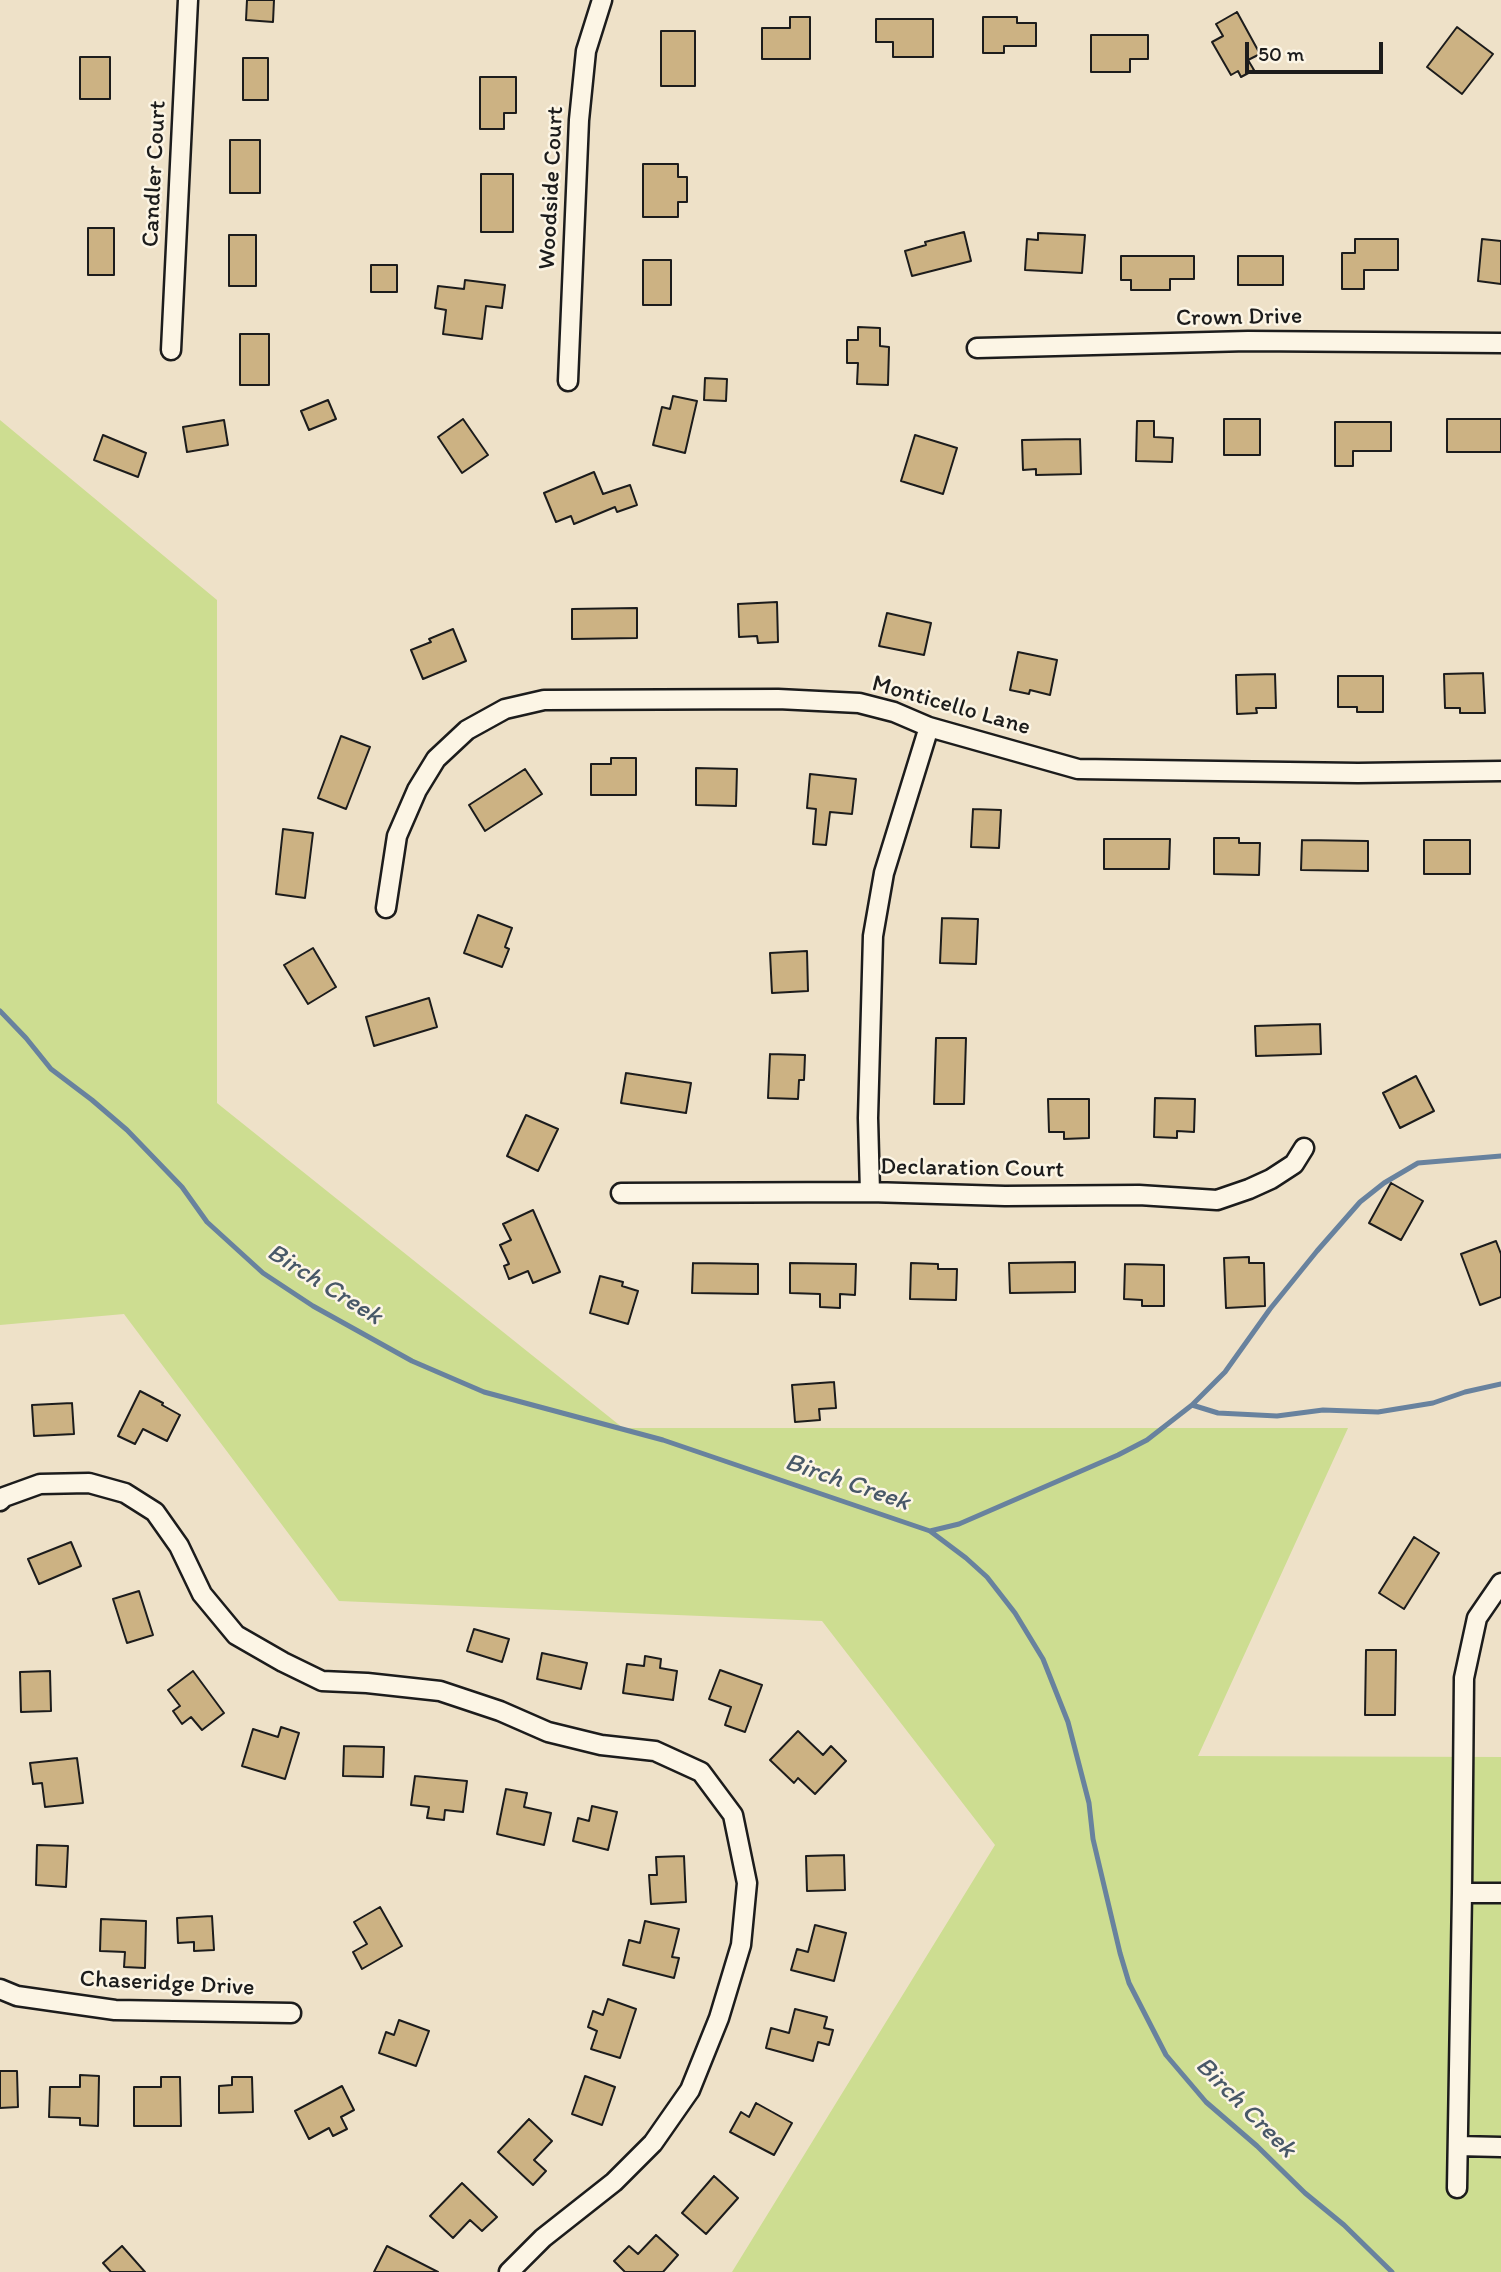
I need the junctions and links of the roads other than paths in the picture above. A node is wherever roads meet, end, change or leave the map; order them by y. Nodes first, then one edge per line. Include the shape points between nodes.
1 (188, 0) edge
2 (602, 0) edge
3 (1501, 343) edge
4 (977, 348) dead end
5 (171, 350) dead end
6 (568, 381) dead end
7 (929, 727) junction
8 (1501, 771) edge
9 (386, 908) dead end
10 (1304, 1148) dead end
11 (870, 1192) junction
12 (621, 1193) dead end
13 (0, 1501) edge
14 (1501, 1583) edge
15 (1462, 1893) junction
16 (1501, 1893) edge
17 (0, 1989) edge
18 (291, 2013) dead end
19 (1458, 2146) junction
20 (1501, 2147) edge
21 (1457, 2188) dead end
22 (509, 2272) edge

1 - 5 street, Candler Court
2 - 6 street, Woodside Court via 586,51 579,120
3 - 4 street, Crown Drive via 1248,341
7 - 8 street, Monticello Lane via 1078,769
7 - 9 street, Monticello Lane via 859,704 778,699 544,700 505,709 467,730 436,759 417,790 397,836
7 - 11 street via 884,873 873,936
10 - 11 street, Declaration Court via 1294,1164 1271,1179 1217,1200
11 - 12 street, Declaration Court
13 - 22 street via 40,1484 89,1483 125,1493 155,1512 179,1546 202,1594 236,1634 283,1662 322,1681 440,1691 548,1732 601,1745 655,1751 701,1772 733,1815 747,1882 741,1945 690,2091 653,2143 614,2182 543,2238
14 - 15 street via 1477,1618 1464,1678
15 - 16 street
15 - 19 street
17 - 18 street, Chaseridge Drive via 17,1996 115,2010
19 - 20 street
19 - 21 street

